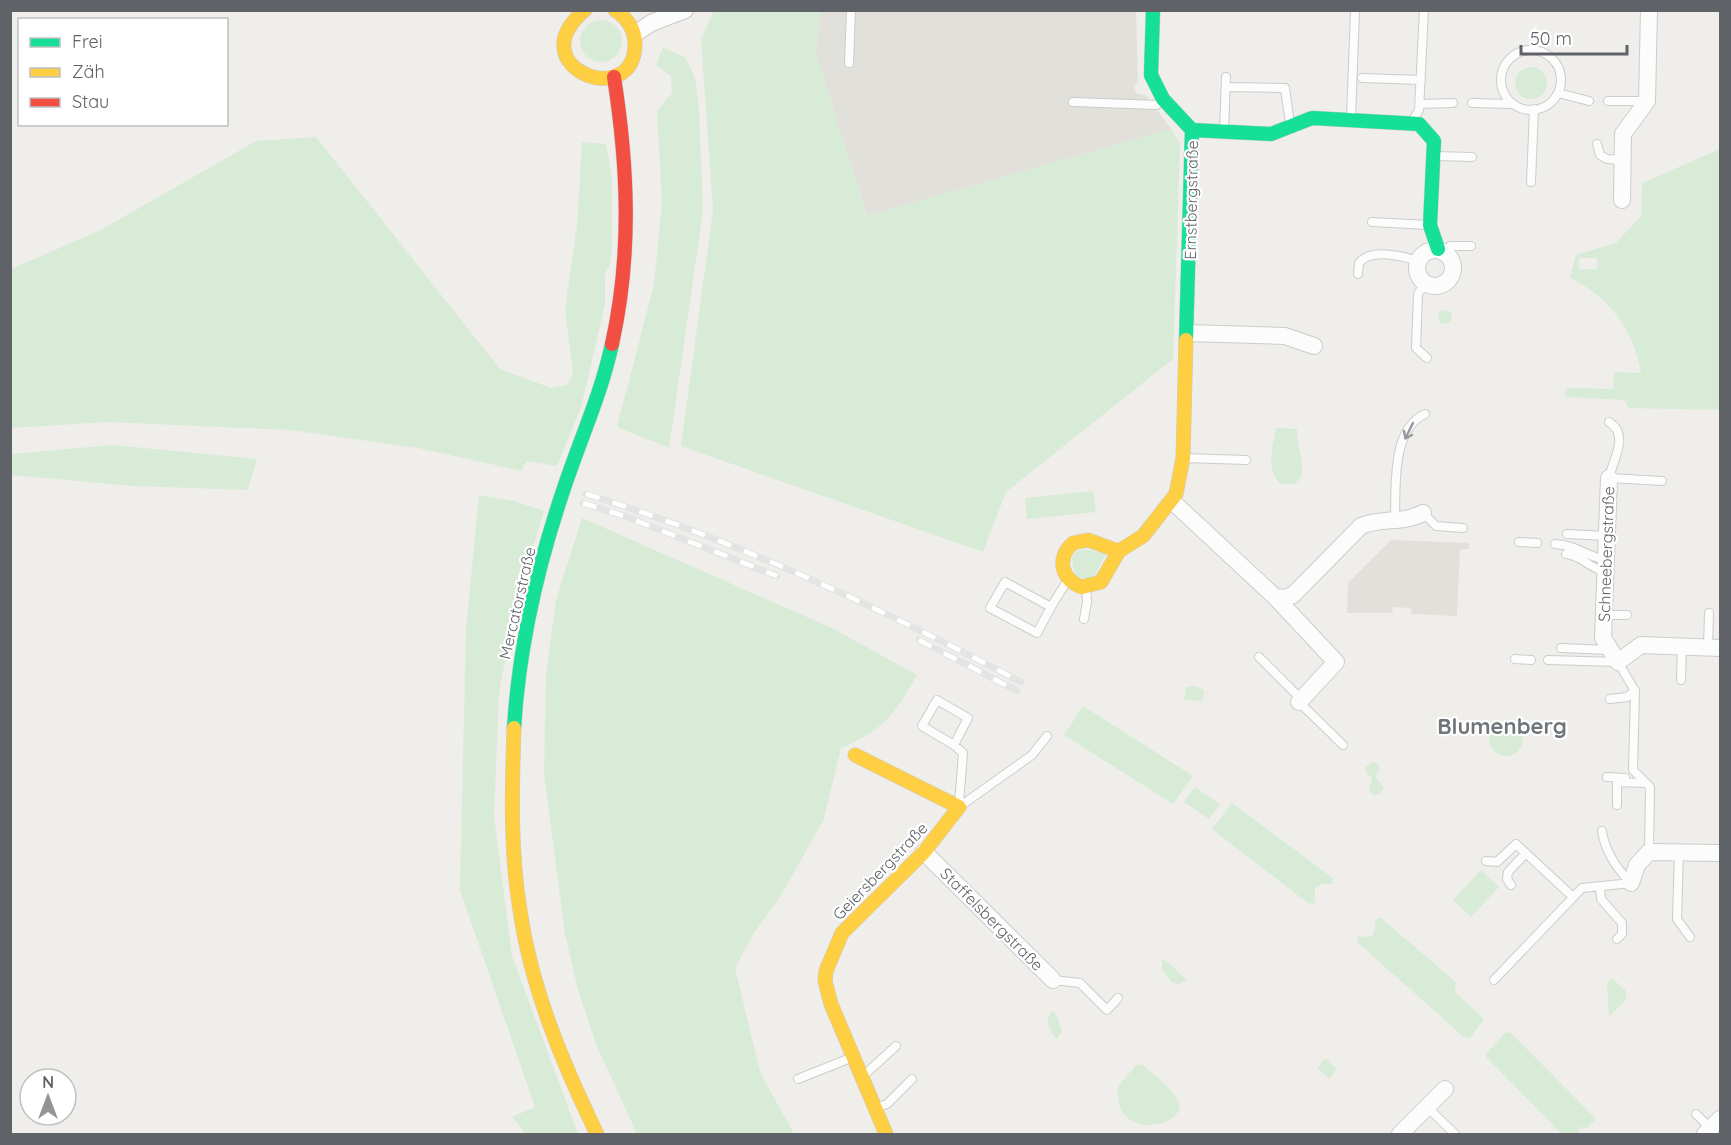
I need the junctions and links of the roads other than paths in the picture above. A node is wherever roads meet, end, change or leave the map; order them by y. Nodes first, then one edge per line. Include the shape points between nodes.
1 (585, 10) edge
2 (685, 10) edge
3 (851, 10) edge
4 (1153, 10) edge
5 (1355, 10) edge
6 (1424, 10) edge
7 (1649, 10) edge
8 (618, 11) edge
9 (635, 34) junction
10 (849, 63) dead end
11 (614, 77) junction
12 (1226, 77) dead end
13 (1362, 78) dead end
14 (1421, 80) junction
15 (1226, 87) junction
16 (1558, 93) junction
17 (1163, 99) junction
18 (1588, 100) dead end
19 (1608, 101) dead end
20 (1647, 101) junction
21 (1073, 102) dead end
22 (1453, 103) dead end
23 (1472, 103) dead end
24 (1420, 104) junction
25 (1511, 104) junction
26 (1534, 109) junction
27 (1350, 119) junction
28 (1412, 122) junction
29 (1291, 127) junction
30 (1192, 130) junction
31 (1224, 132) junction
32 (1597, 144) dead end
33 (1433, 156) junction
34 (1472, 157) dead end
35 (1622, 160) junction
36 (1531, 182) dead end
37 (1622, 200) dead end
38 (1372, 222) dead end
39 (1430, 225) junction
40 (1471, 246) dead end
41 (1442, 250) junction
42 (1418, 261) junction
43 (1358, 274) dead end
44 (1425, 283) junction
45 (1188, 333) junction
46 (1314, 346) dead end
47 (1427, 358) dead end
48 (1425, 414) dead end
49 (1609, 422) dead end
50 (1183, 458) junction
51 (1246, 460) dead end
52 (1609, 478) junction
53 (1662, 481) dead end
54 (1174, 503) junction
55 (1423, 513) joint
56 (1395, 520) junction
57 (1463, 528) dead end
58 (1568, 534) dead end
59 (1606, 536) junction
60 (1519, 542) dead end
61 (1537, 543) dead end
62 (1555, 544) dead end
63 (1118, 551) junction
64 (1566, 554) dead end
65 (1605, 565) junction
66 (1069, 580) junction
67 (1086, 587) junction
68 (1275, 597) junction
69 (1051, 607) junction
70 (1709, 613) dead end
71 (1603, 615) junction
72 (1627, 615) dead end
73 (1084, 619) dead end
74 (1682, 646) junction
75 (1714, 647) edge
76 (1562, 648) dead end
77 (1615, 656) junction
78 (1259, 657) dead end
79 (1515, 659) dead end
80 (1531, 660) dead end
81 (1548, 660) dead end
82 (1681, 680) dead end
83 (1635, 691) junction
84 (1610, 699) dead end
85 (1300, 700) junction
86 (1047, 736) dead end
87 (954, 745) junction
88 (1343, 745) dead end
89 (855, 755) dead end
90 (1607, 777) dead end
91 (1645, 783) junction
92 (1617, 805) dead end
93 (959, 807) junction
94 (1602, 831) dead end
95 (1679, 851) junction
96 (924, 852) junction
97 (1648, 852) junction
98 (1526, 853) junction
99 (1720, 853) edge
100 (1486, 861) dead end
101 (1631, 883) junction
102 (1511, 885) dead end
103 (1600, 887) junction
104 (1573, 897) junction
105 (1690, 937) dead end
106 (1617, 939) dead end
107 (1053, 980) joint
108 (1494, 980) dead end
109 (1118, 998) dead end
110 (896, 1046) dead end
111 (854, 1057) junction
112 (862, 1077) junction
113 (798, 1079) dead end
114 (912, 1079) dead end
115 (1445, 1089) dead end
116 (1427, 1107) junction
117 (875, 1108) junction
118 (1696, 1114) dead end
119 (1712, 1128) edge
120 (597, 1134) edge
121 (886, 1134) edge
122 (1400, 1134) edge
123 (1455, 1134) edge

1 - 11 street via 568,26 564,37 569,63 590,78
2 - 9 street
3 - 10 lane
4 - 17 street, Ernstbergstraße via 1151,75
5 - 27 lane
6 - 14 lane
7 - 20 street
8 - 9 street
9 - 11 street via 630,64
11 - 120 street, Mercatorstraße via 626,148 629,209 621,302 609,360 537,576 517,675 512,728 515,859 522,922 540,990
12 - 15 lane
13 - 14 lane
14 - 24 lane
15 - 29 lane via 1285,88
15 - 31 lane
16 - 18 lane
16 - 25 lane via 1560,74 1551,57 1542,52 1522,51 1507,61 1501,74 1502,91
16 - 26 lane via 1543,108
17 - 21 lane via 1157,105
17 - 30 street, Ernstbergstraße
19 - 20 lane
20 - 35 street via 1623,134
22 - 24 lane
23 - 25 lane
24 - 28 lane
25 - 26 lane
26 - 36 lane
27 - 28 street
27 - 29 street via 1305,119
28 - 33 street via 1429,132 1434,141
29 - 31 street via 1271,134
30 - 31 street
30 - 45 street, Ernstbergstraße
32 - 35 lane via 1600,155
33 - 34 lane
33 - 39 street
35 - 37 street
38 - 39 lane
39 - 41 street
40 - 41 lane
41 - 42 street via 1426,251
41 - 44 street via 1453,261 1452,275 1437,286
42 - 43 lane via 1404,256 1370,255 1359,263
42 - 44 street via 1417,273
44 - 47 lane via 1418,294 1416,348
45 - 46 street via 1285,336
45 - 50 street, Ernstbergstraße
48 -> 56 lane via 1415,419 1398,453
49 - 52 lane via 1620,437
50 - 51 lane
50 - 54 street, Ernstbergstraße
52 - 53 lane
52 - 59 street, Schneebergstraße
54 - 63 street, Ernstbergstraße via 1140,540
54 - 68 street
55 - 56 street via 1410,520
55 - 57 lane via 1436,526
56 - 68 street via 1361,526 1293,595
58 - 59 lane
59 - 65 street, Schneebergstraße
60 - 61 lane
62 - 65 lane via 1569,544
63 - 66 street via 1086,539 1071,544 1062,565
63 - 67 street via 1103,580
64 - 65 lane via 1577,556 1593,569
65 - 71 street, Schneebergstraße
66 - 67 street
66 - 69 lane
67 - 73 lane
68 - 85 street via 1336,662
69 - 69 lane via 1037,633 990,608 1005,582
70 - 75 lane
71 - 72 lane
71 - 77 street, Schneebergstraße via 1603,638
74 - 75 street
74 - 77 street via 1641,645
74 - 82 lane
76 - 77 lane
77 - 81 lane
77 - 83 lane, Schneebergstraße
78 - 85 lane
79 - 80 lane
83 - 84 lane via 1627,697
83 - 91 lane via 1632,770
85 - 88 lane
86 - 93 lane, Geiersbergstraße via 1032,754
87 - 87 lane via 922,726 936,700 968,718
87 - 93 lane via 963,753
89 - 93 street
90 - 91 lane
91 - 92 lane via 1617,782
91 - 97 lane
93 - 96 street, Geiersbergstraße
94 - 101 lane via 1604,844 1619,871
95 - 97 street
95 - 99 street
95 - 105 lane via 1677,919
96 - 107 street, Staffelsbergstraße
96 - 111 street, Geiersbergstraße via 842,933 826,971 831,1004
97 - 101 street via 1637,865
98 - 100 lane via 1516,844 1497,862
98 - 102 lane via 1508,872
98 - 104 lane
101 - 103 lane
103 - 104 lane via 1582,888
103 - 106 lane via 1601,898 1622,923 1622,934
104 - 108 lane
107 - 109 lane, Staffelsbergstraße via 1080,982 1107,1010
110 - 112 lane
111 - 112 street, Geiersbergstraße
111 - 113 lane
112 - 117 street, Geiersbergstraße
114 - 117 lane via 886,1104
115 - 116 street
116 - 122 street
116 - 123 lane
117 - 121 street, Geiersbergstraße
118 - 119 lane

